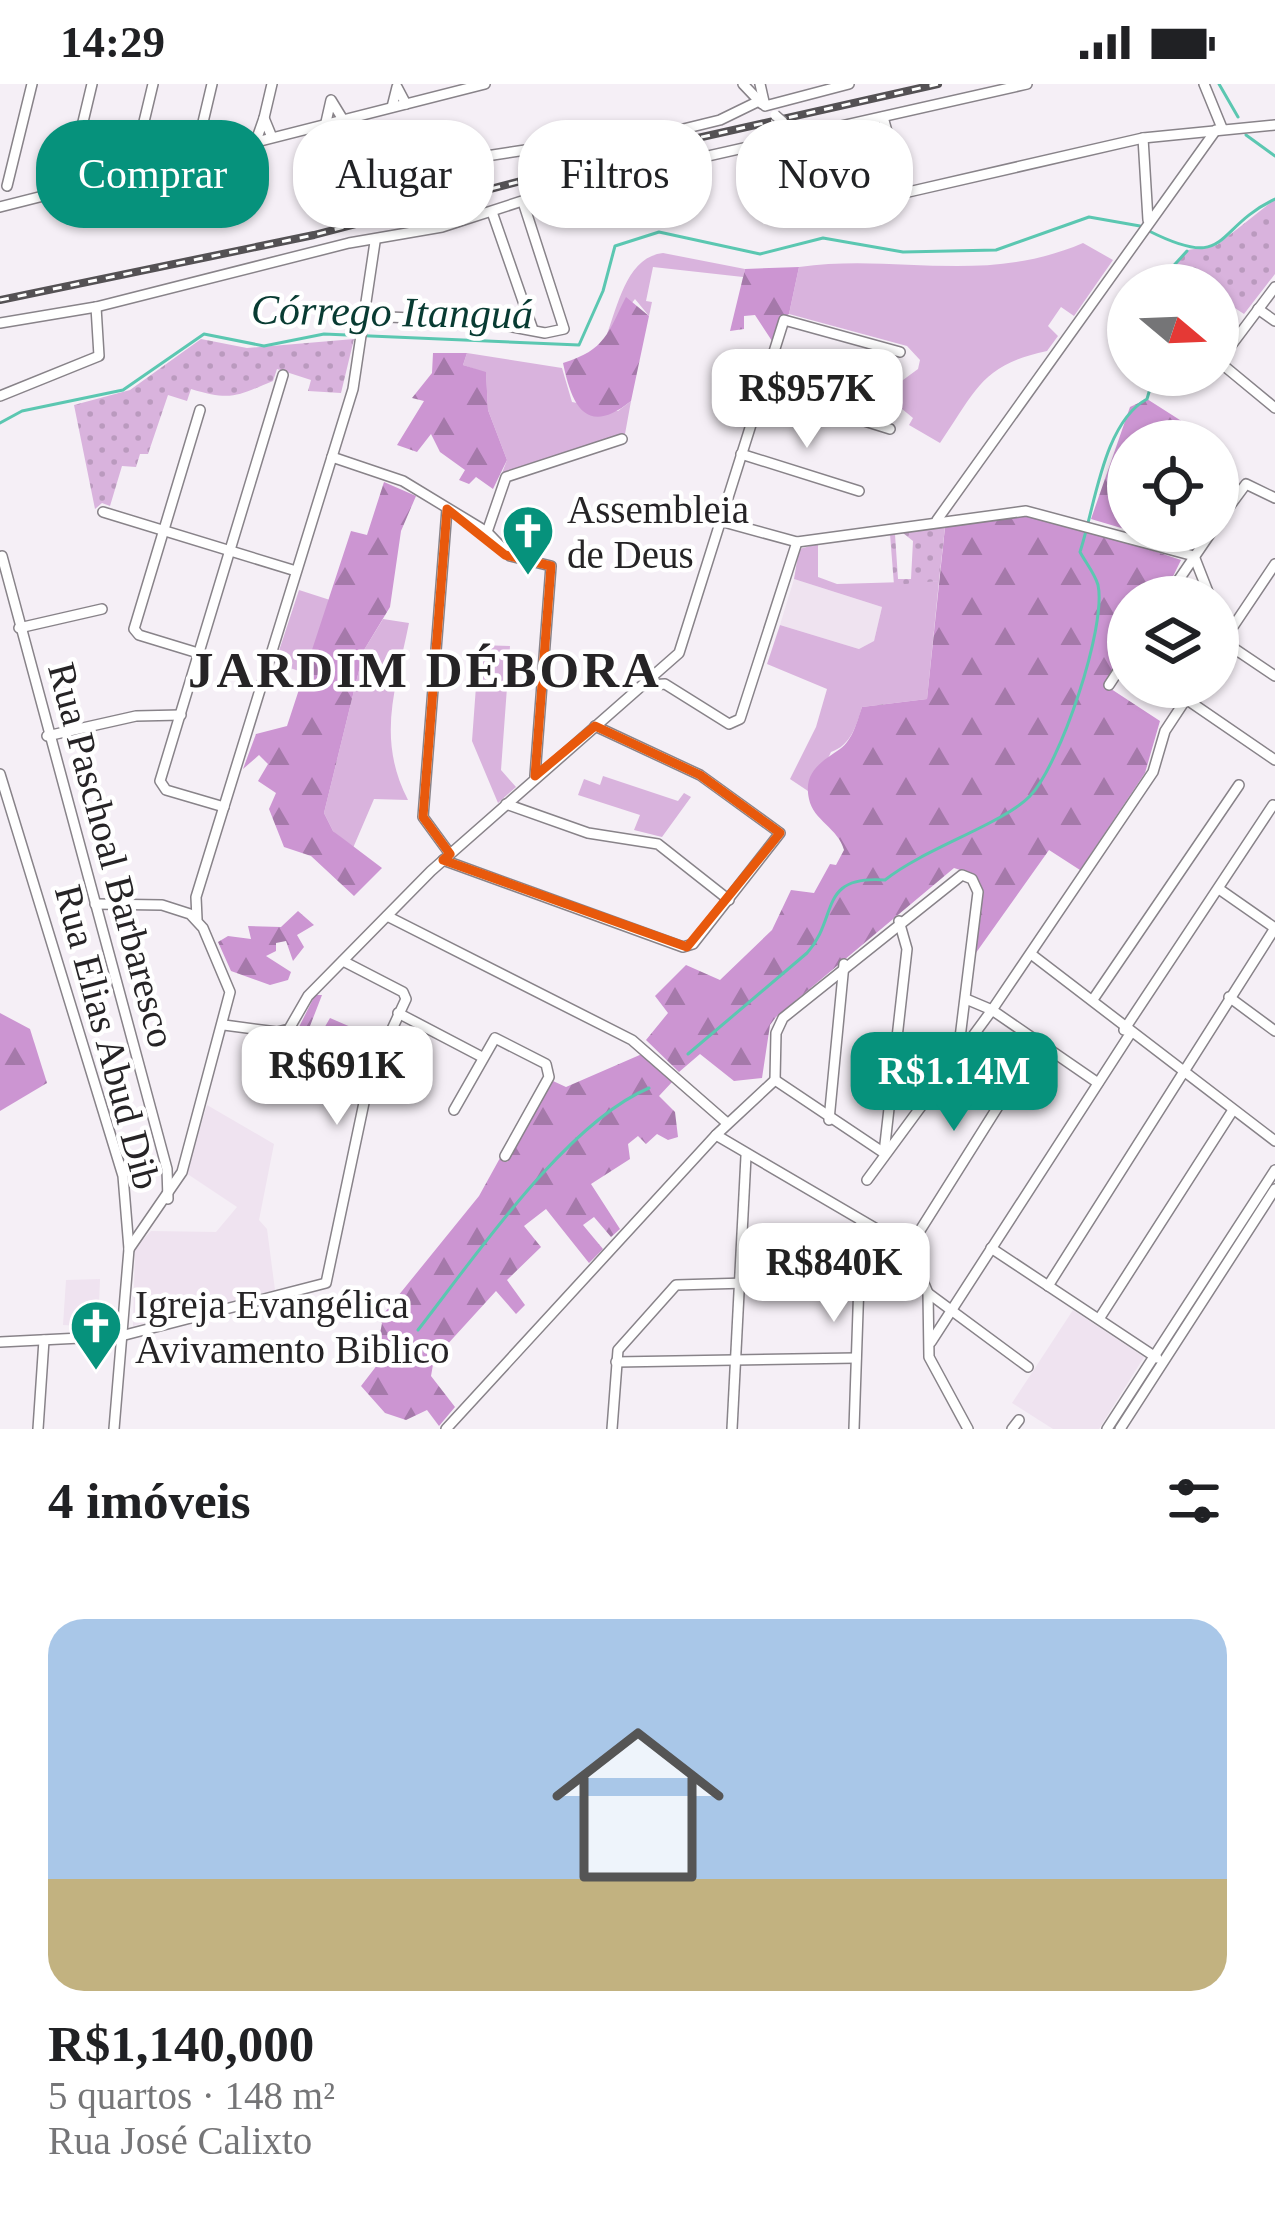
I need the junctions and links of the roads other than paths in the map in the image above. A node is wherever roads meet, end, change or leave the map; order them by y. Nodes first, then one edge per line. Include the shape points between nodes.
1 (32, 84) edge
2 (92, 84) edge
3 (153, 84) edge
4 (212, 84) edge
5 (272, 84) edge
6 (336, 84) edge
7 (485, 84) edge
8 (742, 84) edge
9 (760, 84) edge
10 (849, 84) edge
11 (1027, 84) edge
12 (1204, 84) edge
13 (397, 85) edge
14 (459, 88) edge
15 (332, 100) junction
16 (406, 104) junction
17 (762, 104) junction
18 (392, 107) junction
19 (883, 117) junction
20 (264, 118) joint
21 (342, 118) junction
22 (83, 120) edge
23 (144, 120) edge
24 (203, 120) edge
25 (327, 120) edge
26 (334, 120) edge
27 (780, 120) edge
28 (868, 120) edge
29 (712, 122) edge
30 (1275, 125) edge
31 (1219, 129) junction
32 (293, 130) edge
33 (271, 135) joint
34 (1143, 138) junction
35 (7, 186) junction
36 (1146, 187) junction
37 (1170, 190) junction
38 (36, 197) edge
39 (18, 201) junction
40 (1, 206) edge
41 (494, 218) edge
42 (1147, 221) junction
43 (430, 228) edge
44 (532, 228) edge
45 (376, 242) junction
46 (1275, 287) edge
47 (96, 307) junction
48 (1258, 309) junction
49 (366, 316) junction
50 (1275, 321) edge
51 (0, 323) edge
52 (533, 330) junction
53 (901, 352) dead end
54 (283, 375) dead end
55 (762, 389) junction
56 (0, 396) edge
57 (1275, 408) edge
58 (200, 410) dead end
59 (890, 429) dead end
60 (622, 439) dead end
61 (741, 454) junction
62 (332, 457) junction
63 (860, 491) dead end
64 (1239, 494) edge
65 (1275, 498) edge
66 (447, 508) junction
67 (103, 512) dead end
68 (720, 520) junction
69 (937, 520) junction
70 (164, 531) junction
71 (488, 532) junction
72 (797, 542) junction
73 (231, 550) junction
74 (1197, 552) edge
75 (2, 556) edge
76 (1194, 556) junction
77 (1275, 565) edge
78 (296, 571) junction
79 (1181, 576) edge
80 (1202, 576) edge
81 (1262, 584) junction
82 (1275, 592) edge
83 (102, 609) dead end
84 (1239, 617) edge
85 (19, 628) junction
86 (198, 653) junction
87 (680, 653) junction
88 (1239, 656) edge
89 (1275, 676) edge
90 (640, 687) junction
91 (678, 692) junction
92 (1180, 708) edge
93 (1199, 708) edge
94 (181, 715) junction
95 (595, 726) junction
96 (47, 736) junction
97 (1275, 760) edge
98 (0, 774) edge
99 (535, 776) junction
100 (1239, 785) dead end
101 (506, 804) junction
102 (1274, 805) edge
103 (224, 807) junction
104 (447, 857) junction
105 (1219, 889) junction
106 (729, 899) junction
107 (95, 904) junction
108 (190, 915) junction
109 (387, 916) junction
110 (899, 921) junction
111 (1275, 928) edge
112 (1031, 954) junction
113 (343, 962) junction
114 (844, 964) junction
115 (818, 987) junction
116 (841, 997) junction
117 (1229, 997) junction
118 (1094, 998) junction
119 (966, 999) junction
120 (992, 1010) junction
121 (398, 1013) junction
122 (224, 1025) junction
123 (1275, 1030) edge
124 (1127, 1032) junction
125 (1038, 1043) junction
126 (958, 1051) junction
127 (482, 1057) junction
128 (1182, 1072) junction
129 (775, 1080) junction
130 (832, 1081) junction
131 (1098, 1083) junction
132 (889, 1100) junction
133 (454, 1110) dead end
134 (1233, 1110) junction
135 (914, 1111) junction
136 (818, 1112) junction
137 (829, 1120) junction
138 (728, 1123) junction
139 (884, 1134) junction
140 (716, 1135) junction
141 (1274, 1140) edge
142 (870, 1144) junction
143 (884, 1153) junction
144 (505, 1156) dead end
145 (746, 1156) junction
146 (167, 1168) junction
147 (1275, 1170) edge
148 (182, 1172) junction
149 (867, 1180) dead end
150 (1275, 1189) edge
151 (168, 1198) junction
152 (861, 1222) junction
153 (909, 1248) junction
154 (992, 1248) junction
155 (129, 1249) junction
156 (859, 1280) junction
157 (739, 1281) junction
158 (1048, 1286) junction
159 (928, 1292) junction
160 (949, 1313) junction
161 (1099, 1319) junction
162 (122, 1336) junction
163 (44, 1340) junction
164 (0, 1342) edge
165 (928, 1346) junction
166 (617, 1356) junction
167 (856, 1358) junction
168 (736, 1360) junction
169 (1159, 1360) junction
170 (1028, 1367) dead end
171 (38, 1429) edge
172 (114, 1429) edge
173 (446, 1429) edge
174 (612, 1429) edge
175 (732, 1429) edge
176 (854, 1429) edge
177 (968, 1429) edge
178 (1107, 1429) edge
179 (1120, 1429) edge

1 - 35 street
2 - 22 street
3 - 23 street
4 - 24 street
5 - 20 street
6 - 15 street
7 - 14 street
8 - 17 street
9 - 17 street
10 - 17 street
11 - 19 street
12 - 31 street
13 - 16 street
13 - 18 street
14 - 16 street
15 - 21 street
15 - 25 street
16 - 18 street
17 - 27 street
17 - 29 street
18 - 21 street
19 - 28 street
19 - 34 street via 904,193
20 - 33 street
21 - 26 street
30 - 31 street
31 - 34 street
31 - 37 street
32 - 33 street
34 - 36 street
35 - 39 street
35 - 40 street
36 - 37 street via 1155,197
36 - 42 street
37 - 42 street
38 - 39 street
39 - 40 street
41 - 52 street
42 - 69 street
43 - 45 street
44 - 52 street via 566,323 553,332
45 - 47 street
45 - 49 street
46 - 48 street
47 - 51 street
47 - 56 street via 99,356
48 - 50 street
48 - 57 street via 1223,365
49 - 52 street
49 - 62 street
53 - 55 street via 784,320
54 - 73 street
55 - 59 street
55 - 61 street
58 - 70 street
60 - 71 street via 506,477
61 - 63 street
61 - 68 street
62 - 66 street
62 - 78 street
64 - 65 street via 1246,484
66 - 71 street
66 - 104 street via 423,817
67 - 70 street
68 - 72 street
68 - 87 street
69 - 72 street
69 - 76 street via 1011,510
70 - 73 street
70 - 86 street via 136,632
71 - 99 street via 509,556 551,570
72 - 91 street via 740,719 729,724
73 - 78 street
73 - 86 street
74 - 76 street
75 - 85 street, Rua Paschoal Barbaresco
76 - 79 street
76 - 80 street
77 - 81 street
78 - 103 street
81 - 82 street
81 - 84 street
83 - 85 street
85 - 96 street, Rua Paschoal Barbaresco
86 - 94 street
87 - 90 street
87 - 91 street via 672,678
88 - 89 street
90 - 91 street via 660,682
90 - 95 street
92 - 112 street via 1154,772
93 - 97 street
94 - 96 street
94 - 103 street via 162,786
95 - 99 street
95 - 106 street via 700,775 780,833
96 - 107 street, Rua Paschoal Barbaresco
98 - 155 street, Rua Elias Abud Dib via 118,1156
99 - 101 street
100 - 118 street
101 - 104 street
101 - 106 street via 588,833 658,844
102 - 105 street
103 - 108 street
104 - 106 street via 683,947
104 - 109 street
105 - 111 street
105 - 124 street
107 - 108 street via 162,905
107 - 146 street, Rua Paschoal Barbaresco
108 - 122 street via 230,992
109 - 113 street
109 - 138 street via 632,1040
110 - 114 street
110 - 119 street via 950,879 972,879 978,892
110 - 132 street via 907,949
111 - 117 street
112 - 118 street
112 - 120 street
113 - 121 street via 406,995
113 - 122 street via 284,1032
114 - 115 street
114 - 116 street
115 - 116 street
115 - 129 street via 777,1025
116 - 130 street
117 - 123 street
117 - 128 street
118 - 124 street
119 - 120 street
119 - 126 street
120 - 125 street
120 - 126 street
121 - 127 street
121 - 162 street via 369,1079 326,1283
122 - 148 street
124 - 128 street
124 - 131 street
125 - 131 street
125 - 153 street
126 - 135 street
127 - 133 street
127 - 144 street via 495,1038 550,1068
128 - 134 street
128 - 158 street
129 - 136 street
129 - 138 street
130 - 136 street
130 - 137 street
131 - 154 street
132 - 135 street
132 - 139 street
134 - 141 street
134 - 161 street
135 - 143 street
136 - 137 street
137 - 142 street
138 - 140 street
139 - 142 street
139 - 143 street
140 - 145 street
140 - 173 street
142 - 143 street
143 - 149 street
145 - 152 street
145 - 157 street
146 - 148 street
146 - 151 street, Rua Paschoal Barbaresco
147 - 169 street
148 - 151 street
150 - 169 street
151 - 155 street
152 - 153 street
152 - 156 street
153 - 159 street
154 - 158 street
154 - 160 street
155 - 162 street, Rua Elias Abud Dib
156 - 157 street
156 - 167 street
157 - 166 street via 676,1285
157 - 168 street
158 - 161 street
159 - 160 street
159 - 165 street
160 - 165 street
160 - 170 street
161 - 169 street
162 - 163 street
162 - 172 street, Rua Elias Abud Dib
163 - 164 street
163 - 171 street
165 - 177 street
166 - 168 street
166 - 174 street
167 - 168 street
167 - 176 street
168 - 175 street
169 - 178 street
169 - 179 street

